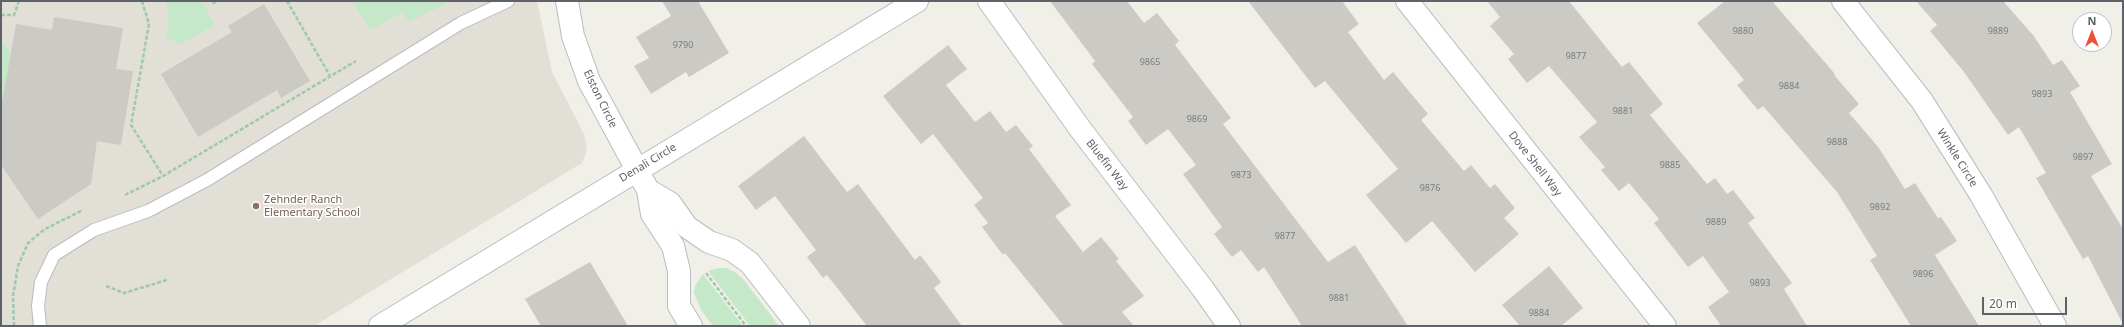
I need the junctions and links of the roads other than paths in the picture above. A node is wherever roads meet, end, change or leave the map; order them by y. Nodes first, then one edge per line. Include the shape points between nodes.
1 (508, 1) edge
2 (567, 1) edge
3 (917, 1) edge
4 (989, 1) edge
5 (1407, 1) edge
6 (1843, 1) edge
7 (637, 170) junction
8 (648, 190) junction
9 (40, 326) edge
10 (380, 326) edge
11 (691, 326) edge
12 (799, 326) edge
13 (1229, 326) edge
14 (1665, 326) edge
15 (2055, 326) edge

1 - 9 lane via 461,23 207,180 148,211 94,230 54,256 41,282 38,306
2 - 7 street, Elston Circle via 573,36 589,81
3 - 7 street, Denali Circle
4 - 13 street, Bluefin Way via 1081,130
5 - 14 street, Dove Shell Way
6 - 15 street, Winkle Circle via 1922,102 1981,195
7 - 8 street, Elston Circle
7 - 10 street, Denali Circle
8 - 11 street via 652,214 673,246 679,271 679,306
8 - 12 street via 670,203 687,227 709,242 732,250 750,263

